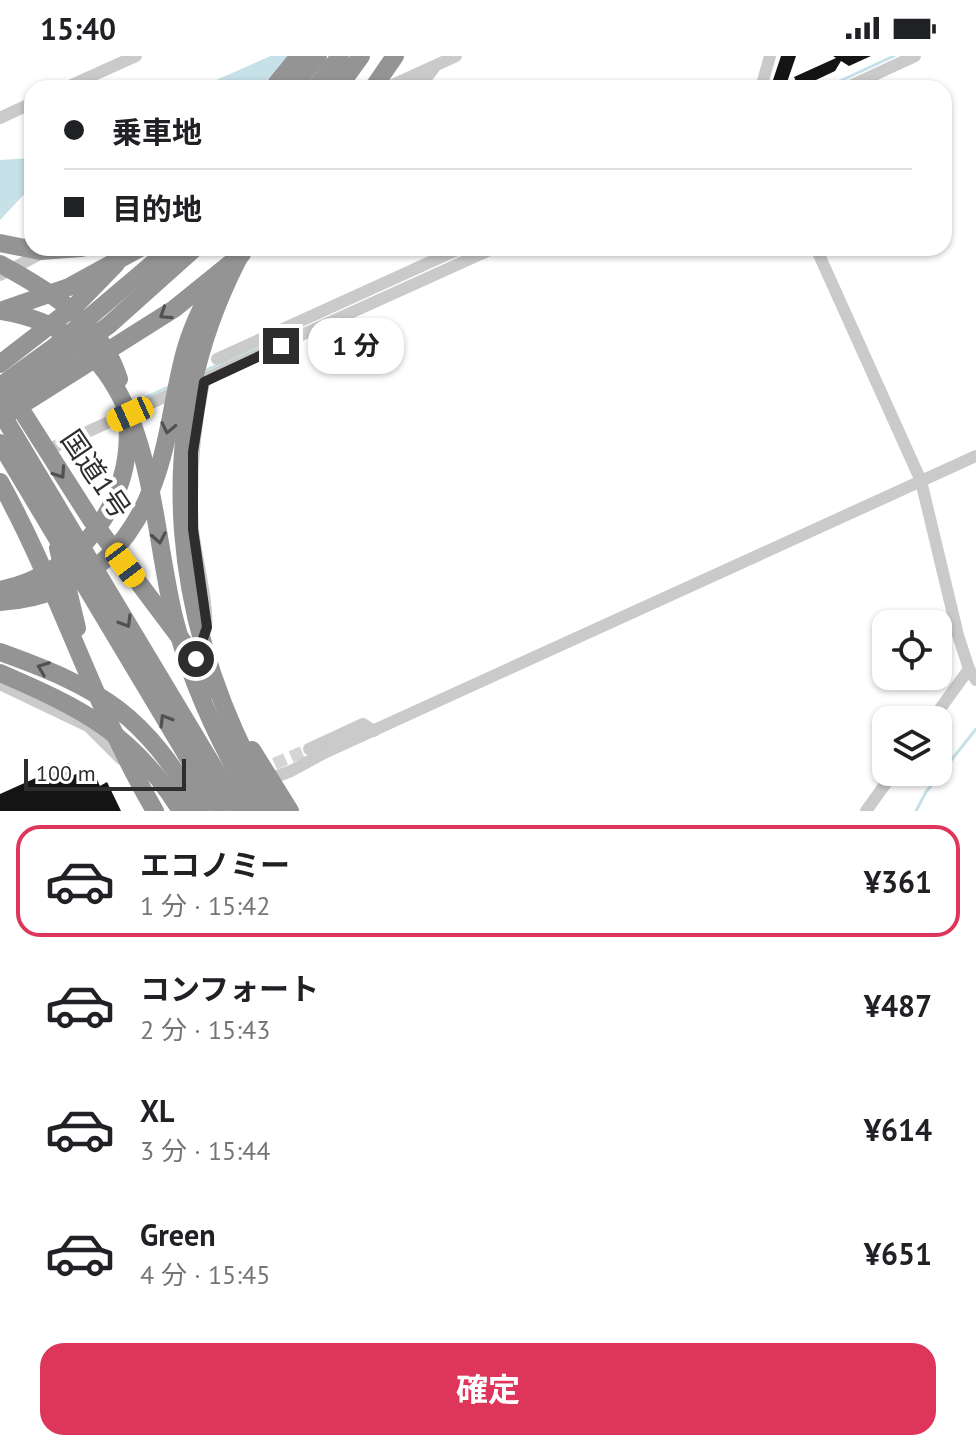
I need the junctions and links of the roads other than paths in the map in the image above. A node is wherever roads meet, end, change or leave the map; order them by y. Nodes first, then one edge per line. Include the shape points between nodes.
1 (136, 56) edge
2 (299, 56) edge
3 (318, 56) edge
4 (340, 56) edge
5 (361, 56) edge
6 (369, 56) edge
7 (395, 56) edge
8 (456, 56) edge
9 (770, 56) edge
10 (915, 56) edge
11 (436, 65) junction
12 (83, 80) edge
13 (280, 80) edge
14 (299, 80) edge
15 (322, 80) edge
16 (344, 80) edge
17 (353, 80) edge
18 (378, 80) edge
19 (403, 80) edge
20 (425, 80) edge
21 (763, 80) edge
22 (863, 80) edge
23 (24, 107) edge
24 (0, 118) edge
25 (0, 243) edge
26 (24, 248) edge
27 (35, 256) edge
28 (124, 256) edge
29 (125, 256) edge
30 (162, 256) edge
31 (186, 256) edge
32 (232, 256) edge
33 (238, 256) edge
34 (242, 256) edge
35 (443, 256) edge
36 (477, 256) edge
37 (820, 256) edge
38 (0, 264) edge
39 (414, 269) junction
40 (0, 275) edge
41 (420, 282) junction
42 (0, 311) edge
43 (245, 346) junction
44 (217, 359) dead end
45 (251, 359) junction
46 (0, 364) edge
47 (0, 377) edge
48 (204, 382) junction
49 (0, 386) edge
50 (6, 408) edge
51 (0, 418) edge
52 (0, 427) edge
53 (0, 443) edge
54 (56, 446) dead end
55 (976, 456) edge
56 (921, 481) junction
57 (0, 482) edge
58 (0, 590) edge
59 (0, 602) edge
60 (0, 652) edge
61 (196, 659) junction
62 (0, 673) edge
63 (972, 674) edge
64 (91, 681) junction
65 (0, 684) edge
66 (944, 706) edge
67 (374, 731) junction
68 (309, 749) tunnel mouth
69 (270, 778) junction
70 (137, 781) junction
71 (884, 786) edge
72 (155, 811) edge
73 (181, 811) edge
74 (200, 811) edge
75 (220, 811) edge
76 (240, 811) edge
77 (259, 811) edge
78 (276, 811) edge
79 (290, 811) edge
80 (866, 811) edge

1 - 12 street
2 - 13 highway
3 - 14 highway
4 - 15 highway
5 - 16 highway
6 - 17 highway
7 - 18 highway
8 - 11 street
9 - 21 street
10 - 22 street
11 - 19 street
11 - 20 street
23 - 24 street
25 - 26 highway, bridge
27 - 40 street
28 - 46 highway, bridge via 76,305
29 - 42 highway, bridge via 69,287
30 - 49 highway, bridge
31 - 50 highway, bridge
32 -> 59 highway, bridge via 192,329 154,484 131,531 86,575 46,593
33 -> 50 highway via 174,309
34 - 78 highway, bridge via 215,307 190,394 181,459 181,526 206,657 241,748
35 - 39 street
36 - 41 street
37 - 56 street
38 - 58 highway, bridge via 44,289 91,329 117,374 128,432 118,491 90,539 49,572
39 - 41 street
39 - 43 street
41 - 45 street
42 -> 77 highway, bridge via 40,320 72,338 121,397 143,454 186,656 222,744
43 - 44 street
43 - 45 street
45 - 48 street
47 - 50 highway, 国道1号
48 - 54 street
48 - 61 street via 193,452 193,529 207,627
50 - 51 highway
50 -> 61 highway, 国道1号
50 -> 76 highway, bridge
52 - 64 highway via 46,511
75 -> 53 highway, bridge
55 - 56 street
56 - 63 street
56 - 67 street
57 - 64 highway
74 -> 60 highway, bridge via 157,746 125,713 69,678
61 - 69 highway, 国道1号
62 - 73 highway, bridge via 77,709 121,738 151,768
63 - 66 street
64 - 70 highway
65 - 70 street via 88,726
67 - 68 street via 363,724
67 - 69 street
69 - 74 street
69 - 79 highway, 国道1号
70 - 72 highway
71 - 80 street

